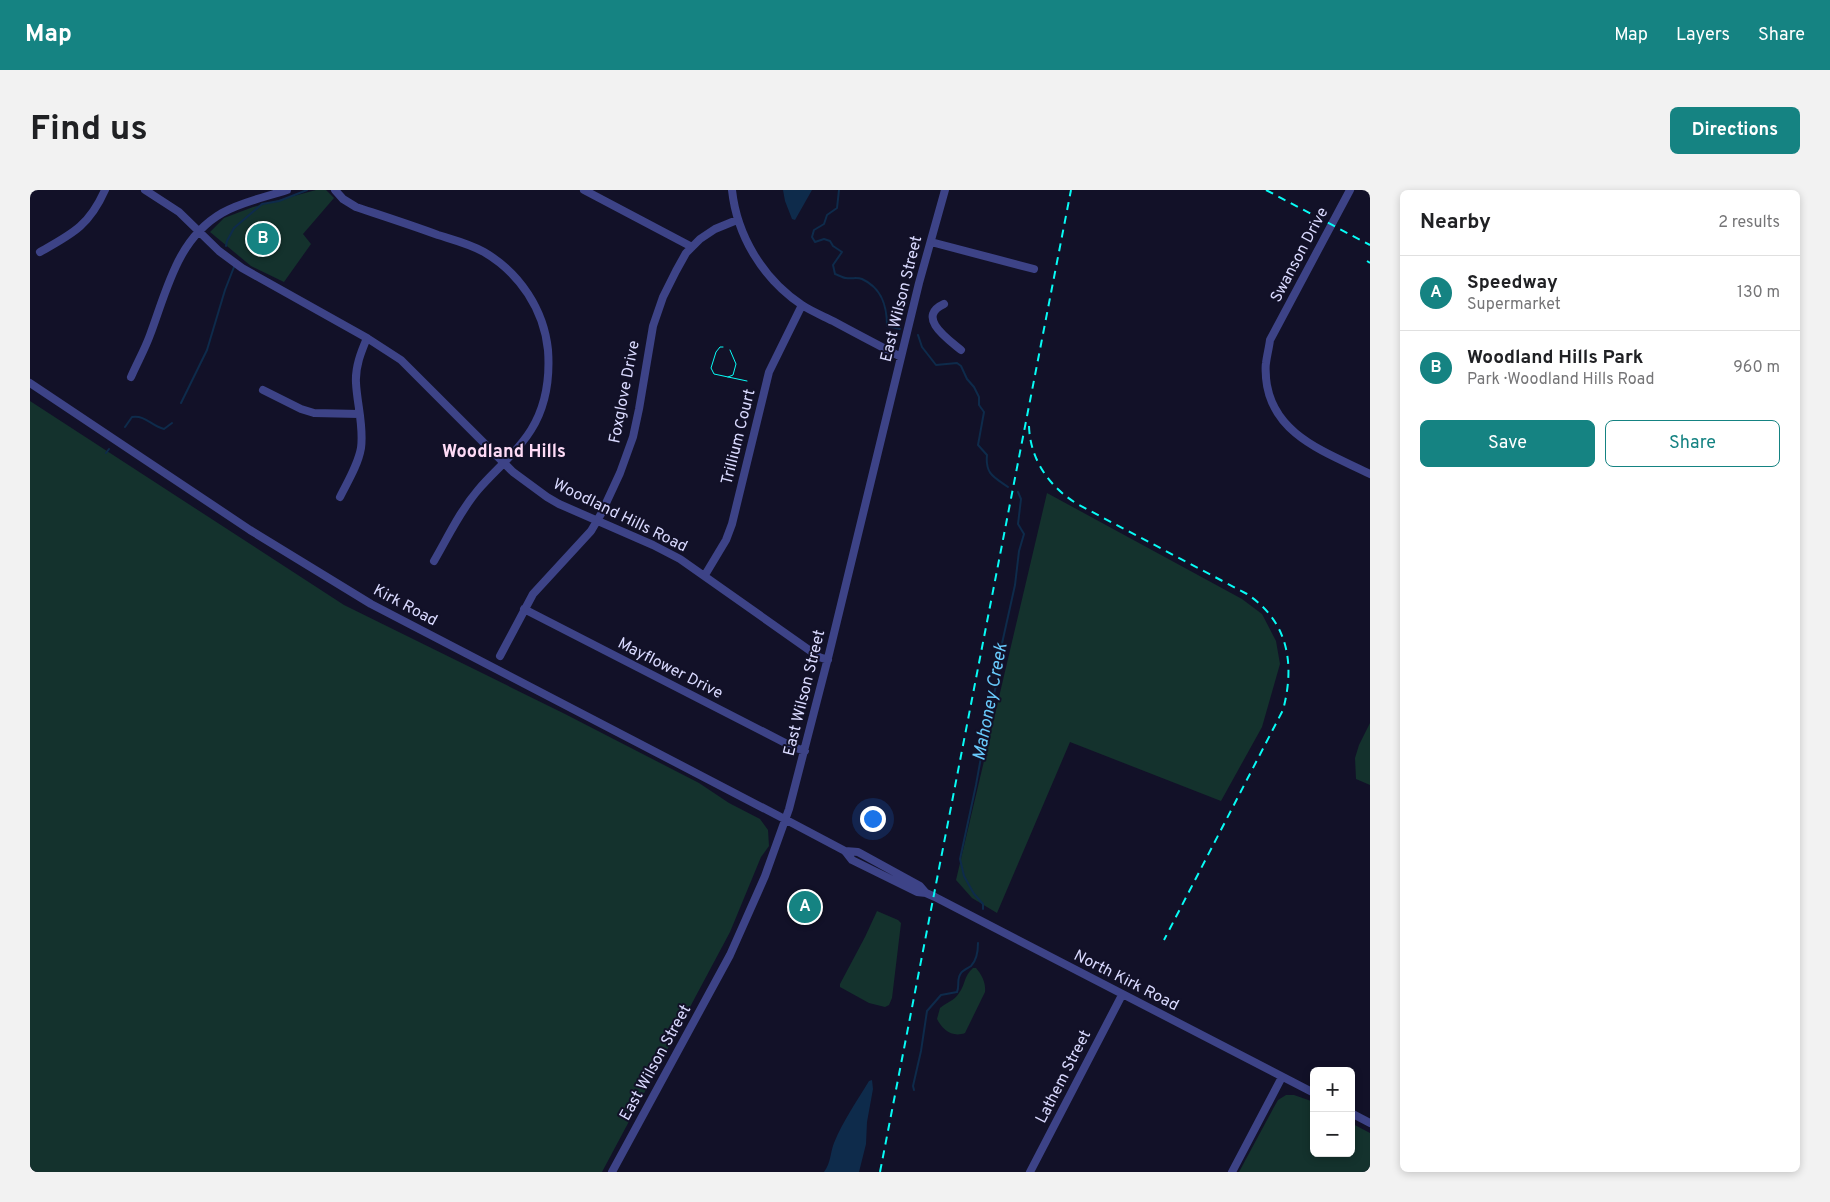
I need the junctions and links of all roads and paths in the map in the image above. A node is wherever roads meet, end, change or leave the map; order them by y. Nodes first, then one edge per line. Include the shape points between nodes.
1 (105, 190) edge
2 (146, 190) edge
3 (287, 190) edge
4 (335, 190) edge
5 (584, 190) edge
6 (732, 190) edge
7 (944, 190) edge
8 (1350, 190) edge
9 (737, 220) junction
10 (199, 231) junction
11 (931, 242) junction
12 (692, 246) junction
13 (40, 252) dead end
14 (1034, 269) dead end
15 (944, 304) dead end
16 (802, 305) junction
17 (367, 338) junction
18 (961, 350) dead end
19 (901, 357) junction
20 (131, 377) dead end
21 (30, 383) edge
22 (263, 390) dead end
23 (360, 414) junction
24 (503, 463) junction
25 (1370, 474) edge
26 (340, 497) dead end
27 (598, 520) junction
28 (434, 561) dead end
29 (705, 575) junction
30 (524, 609) junction
31 (500, 656) dead end
32 (828, 660) junction
33 (804, 751) junction
34 (786, 819) junction
35 (1122, 994) junction
36 (1282, 1077) junction
37 (1310, 1091) edge
38 (1355, 1115) edge
39 (1370, 1123) edge
40 (612, 1172) edge
41 (1030, 1172) edge
42 (1232, 1172) edge

1 - 13 street via 96,209 82,226
2 - 10 street, Woodland Hills Road via 172,206
3 - 10 street via 228,210
4 - 24 street via 343,200 356,207 482,251 515,277 532,299 547,343 549,368 546,390 539,415 530,431
5 - 12 street
6 - 9 street
7 - 11 street, East Wilson Street
8 - 25 street, Swanson Drive via 1270,340 1265,365 1268,392 1278,415 1296,434
9 - 12 street, Foxglove Drive via 709,232
9 - 16 street via 766,272
10 - 17 street, Woodland Hills Road via 242,268
10 - 20 street via 177,261
11 - 14 street
11 - 19 street, East Wilson Street
12 - 27 street, Foxglove Drive via 658,307 650,335 633,437
15 - 18 street via 932,321
16 - 19 street
16 - 29 street, Trillium Court via 769,372 732,524
17 - 23 street via 356,372
17 - 24 street, Woodland Hills Road via 406,364
19 - 32 street, East Wilson Street
21 - 34 street, Kirk Road via 250,530 371,604
22 - 23 street via 307,411
23 - 26 street via 359,456
24 - 27 street, Woodland Hills Road via 547,497
24 - 28 street via 471,499
27 - 29 street, Woodland Hills Road via 667,551
27 - 30 street, Foxglove Drive via 533,594
29 - 32 street, Woodland Hills Road via 819,657
30 - 31 street, Foxglove Drive
30 - 33 street, Mayflower Drive
32 - 33 street, East Wilson Street
33 - 34 street, East Wilson Street
34 - 35 street, North Kirk Road via 845,851 858,852 920,886 926,893
34 - 40 street, East Wilson Street via 730,955
35 - 36 street, North Kirk Road
35 - 41 street, Lathem Street
36 - 37 street, North Kirk Road
36 - 42 street
38 - 39 street

